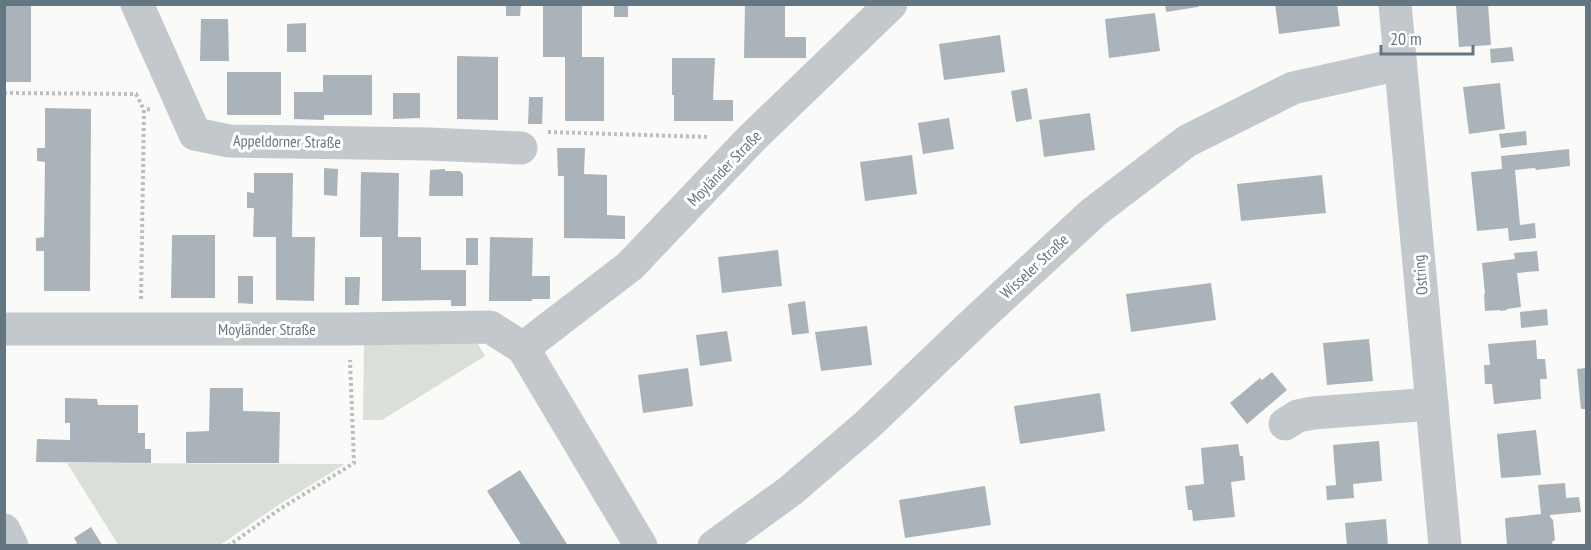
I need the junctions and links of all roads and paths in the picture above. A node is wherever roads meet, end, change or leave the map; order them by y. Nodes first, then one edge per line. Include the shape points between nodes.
1 (136, 4) edge
2 (891, 4) edge
3 (1395, 4) edge
4 (1400, 64) junction
5 (4, 93) edge
6 (182, 106) junction
7 (144, 110) junction
8 (750, 140) junction
9 (521, 148) joint
10 (4, 329) edge
11 (349, 329) junction
12 (141, 330) junction
13 (523, 348) junction
14 (1432, 404) junction
15 (1285, 424) dead end
16 (4, 530) edge
17 (12, 546) edge
18 (228, 546) edge
19 (641, 546) edge
20 (714, 546) edge
21 (1445, 546) edge

1 - 6 street, Appeldorner Straße
2 - 8 street, Moyländer Straße
3 - 4 street, Ostring
4 - 14 street, Ostring
4 - 20 street, Wisseler Straße via 1293,88 1187,141 1094,212 790,491
5 - 7 path via 136,94
6 - 7 path
6 - 9 street, Appeldorner Straße via 195,134 229,141
7 - 12 path
8 - 9 path via 539,131
8 - 13 street, Moyländer Straße via 630,266
10 - 12 street, Moyländer Straße
11 - 12 street, Moyländer Straße
11 - 13 street, Moyländer Straße via 490,327
11 - 18 path via 354,463
13 - 19 street, Moyländer Straße
14 - 15 street via 1313,413
14 - 21 street, Ostring
16 - 17 street

